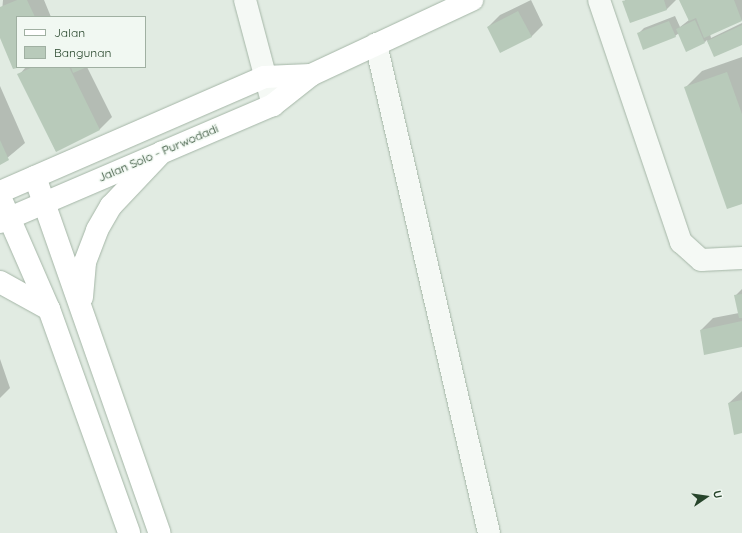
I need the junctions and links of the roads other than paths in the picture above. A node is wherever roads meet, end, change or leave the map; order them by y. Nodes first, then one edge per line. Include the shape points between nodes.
1 (244, 0) edge
2 (472, 0) edge
3 (599, 0) edge
4 (376, 44) junction
5 (311, 75) junction
6 (264, 77) junction
7 (273, 105) junction
8 (171, 148) junction
9 (35, 177) junction
10 (0, 192) edge
11 (0, 197) edge
12 (45, 202) junction
13 (5, 220) edge
14 (742, 258) edge
15 (0, 282) edge
16 (81, 304) junction
17 (49, 309) junction
18 (129, 533) edge
19 (160, 533) edge
20 (489, 533) edge

1 - 6 street
2 - 4 main road, Jalan Solo - Purwodadi
3 - 14 street via 681,242 701,260
4 - 5 main road, Jalan Solo - Purwodadi
4 - 20 street
5 - 6 main road, Jalan Solo - Purwodadi
5 - 7 main road, Jalan Solo - Purwodadi
6 - 7 street
6 - 9 main road, Jalan Solo - Purwodadi
7 - 8 main road, Jalan Solo - Purwodadi
8 - 12 main road, Jalan Solo - Purwodadi
8 - 16 main road via 111,206 97,230 85,262
9 - 10 main road, Jalan Solo - Purwodadi
9 - 12 main road
11 - 13 main road
12 - 13 main road, Jalan Solo - Purwodadi
12 - 16 main road
13 - 17 main road
15 - 17 main road
16 - 19 main road
17 - 18 main road

